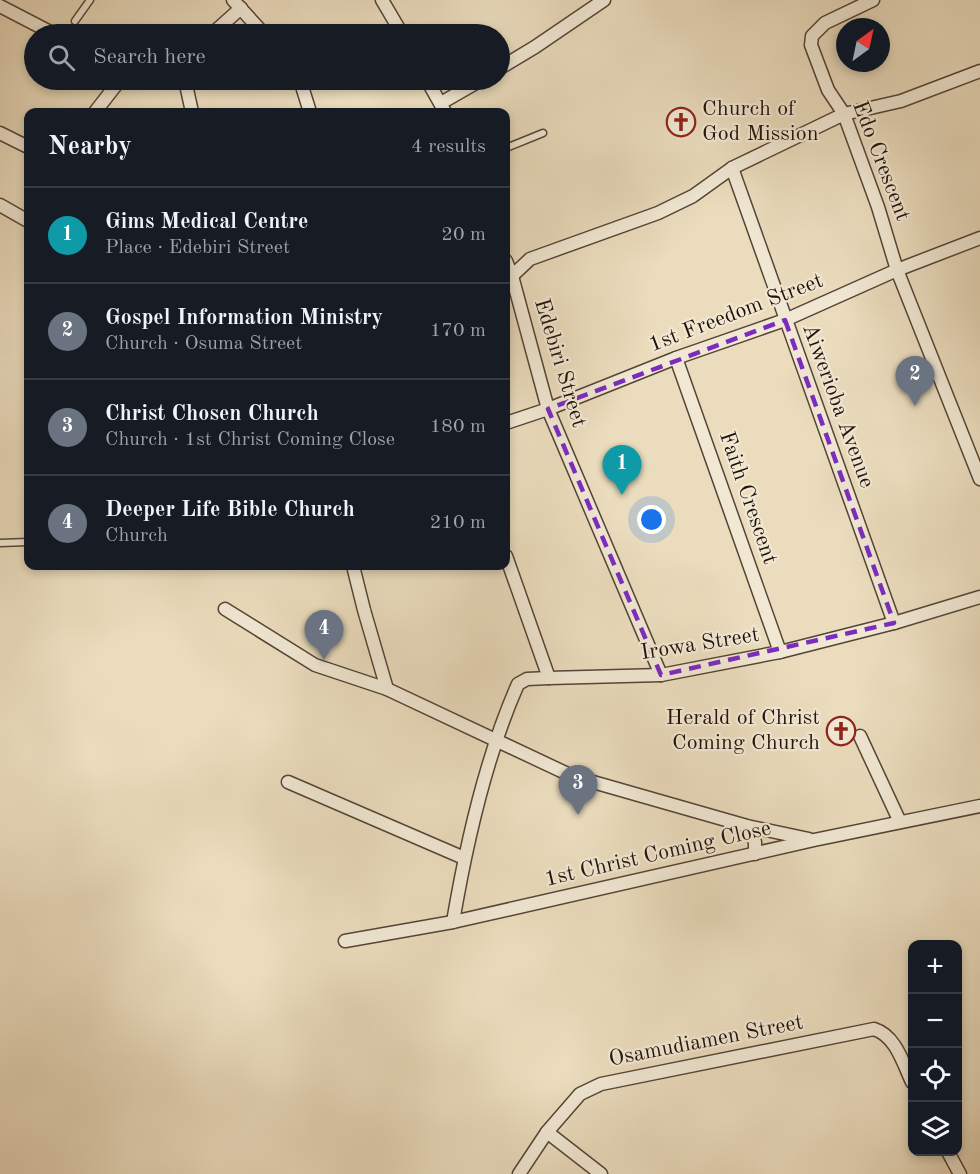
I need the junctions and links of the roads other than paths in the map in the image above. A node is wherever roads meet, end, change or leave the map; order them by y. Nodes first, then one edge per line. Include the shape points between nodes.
1 (90, 0) edge
2 (383, 0) edge
3 (604, 0) edge
4 (873, 0) edge
5 (237, 4) edge
6 (0, 6) edge
7 (75, 21) dead end
8 (35, 24) edge
9 (220, 24) edge
10 (255, 24) edge
11 (396, 24) edge
12 (510, 62) edge
13 (980, 71) edge
14 (112, 90) edge
15 (187, 90) edge
16 (303, 90) edge
17 (433, 90) edge
18 (467, 90) edge
19 (98, 108) edge
20 (191, 108) edge
21 (309, 108) edge
22 (443, 108) edge
23 (844, 114) junction
24 (543, 133) dead end
25 (0, 134) edge
26 (24, 145) edge
27 (510, 146) edge
28 (732, 168) junction
29 (0, 205) edge
30 (24, 219) edge
31 (980, 238) edge
32 (897, 270) junction
33 (510, 276) edge
34 (510, 280) edge
35 (785, 320) junction
36 (676, 358) junction
37 (549, 409) junction
38 (510, 422) edge
39 (980, 479) edge
40 (24, 542) edge
41 (0, 543) edge
42 (510, 567) edge
43 (354, 570) edge
44 (980, 597) edge
45 (225, 609) dead end
46 (894, 623) junction
47 (780, 652) junction
48 (661, 675) junction
49 (549, 678) junction
50 (387, 689) junction
51 (860, 736) dead end
52 (497, 739) junction
53 (288, 782) dead end
54 (980, 806) edge
55 (900, 822) junction
56 (747, 826) junction
57 (814, 840) junction
58 (755, 854) junction
59 (464, 858) junction
60 (453, 922) junction
61 (345, 941) dead end
62 (908, 1074) edge
63 (547, 1132) junction
64 (950, 1156) edge
65 (519, 1174) edge
66 (601, 1174) edge
67 (960, 1174) edge

1 - 7 lane
2 - 11 street
3 - 12 street
4 - 23 street, Edo Crescent via 825,23 812,36 811,45 828,90
5 - 9 street
5 - 10 street
6 - 8 street
13 - 23 street via 901,101
14 - 19 street
15 - 20 street
16 - 21 street
17 - 22 street
18 - 22 street
23 - 28 street
23 - 32 street, Edo Crescent
24 - 27 lane
25 - 26 street
28 - 33 street via 675,205 530,260
28 - 35 street, Aiwerioba Avenue
29 - 30 street
31 - 32 street, 1st Freedom Street
32 - 35 street, 1st Freedom Street
32 - 39 street, Edo Crescent
34 - 37 street, Edebiri Street
35 - 36 street, 1st Freedom Street
35 - 46 street, Aiwerioba Avenue
36 - 37 street, 1st Freedom Street
36 - 47 street, Faith Crescent
37 - 38 street, 1st Freedom Street
37 - 48 street, Edebiri Street
40 - 41 lane
42 - 49 street
43 - 50 street
44 - 46 street, Irowa Street
45 - 50 street via 315,665
46 - 47 street, Irowa Street
47 - 48 street, Irowa Street
48 - 49 street, Irowa Street
49 - 52 street, Irowa Street via 527,679 518,684
50 - 52 street
51 - 55 street
52 - 56 street via 572,776
52 - 59 street
53 - 59 street
54 - 55 street, 1st Christ Coming Close
55 - 57 street, 1st Christ Coming Close
56 - 57 street
56 - 58 street via 755,842
57 - 58 street, 1st Christ Coming Close
58 - 60 street, 1st Christ Coming Close
59 - 60 street
60 - 61 street, 1st Christ Coming Close
62 - 63 street, Osamudiamen Street via 890,1038 874,1029 601,1084 580,1094
63 - 65 street, Osamudiamen Street
63 - 66 street
64 - 67 street

